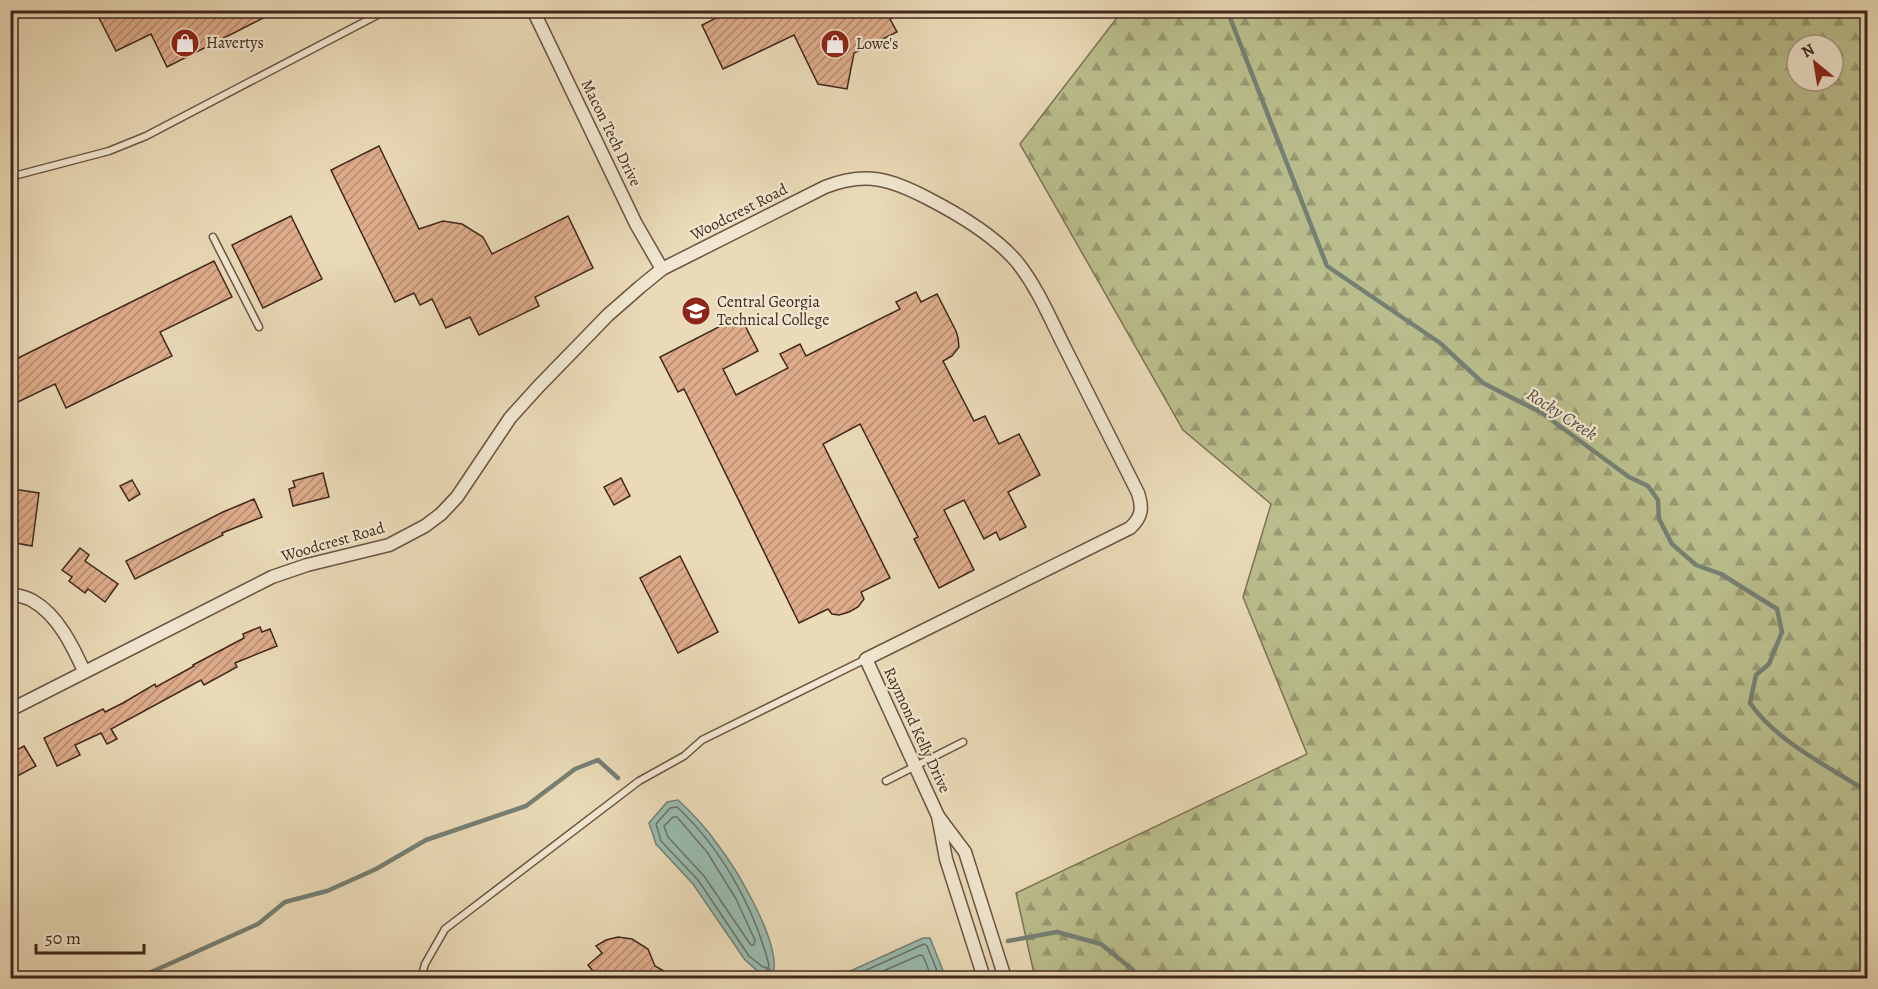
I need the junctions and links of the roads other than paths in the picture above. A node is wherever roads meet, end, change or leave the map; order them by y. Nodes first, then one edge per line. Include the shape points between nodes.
1 (387, 10) edge
2 (533, 10) edge
3 (10, 177) edge
4 (213, 237) dead end
5 (662, 269) junction
6 (259, 327) dead end
7 (10, 593) edge
8 (866, 659) junction
9 (84, 671) junction
10 (10, 710) edge
11 (963, 742) dead end
12 (916, 766) junction
13 (886, 781) dead end
14 (938, 816) junction
15 (421, 978) edge
16 (984, 978) edge
17 (1005, 978) edge

1 - 3 lane via 146,136 110,151
2 - 5 street, Macon Tech Drive via 636,224
4 - 6 lane
5 - 8 street, Woodcrest Road via 825,187 842,180 880,178 903,185 947,208 992,238 1017,263 1039,296 1138,493 1142,504 1138,521
5 - 9 street, Woodcrest Road via 608,315 538,387 510,418 457,497 425,526 389,545 272,577
7 - 9 street via 31,600 51,616
8 - 12 street, Raymond Kelly Drive
8 - 15 lane via 702,741 684,756 639,781 445,929
9 - 10 street, Woodcrest Road
11 - 12 lane
12 - 13 lane
12 - 14 street, Raymond Kelly Drive
14 - 16 street, Raymond Kelly Drive via 946,859
14 - 17 street, Raymond Kelly Drive via 966,852

